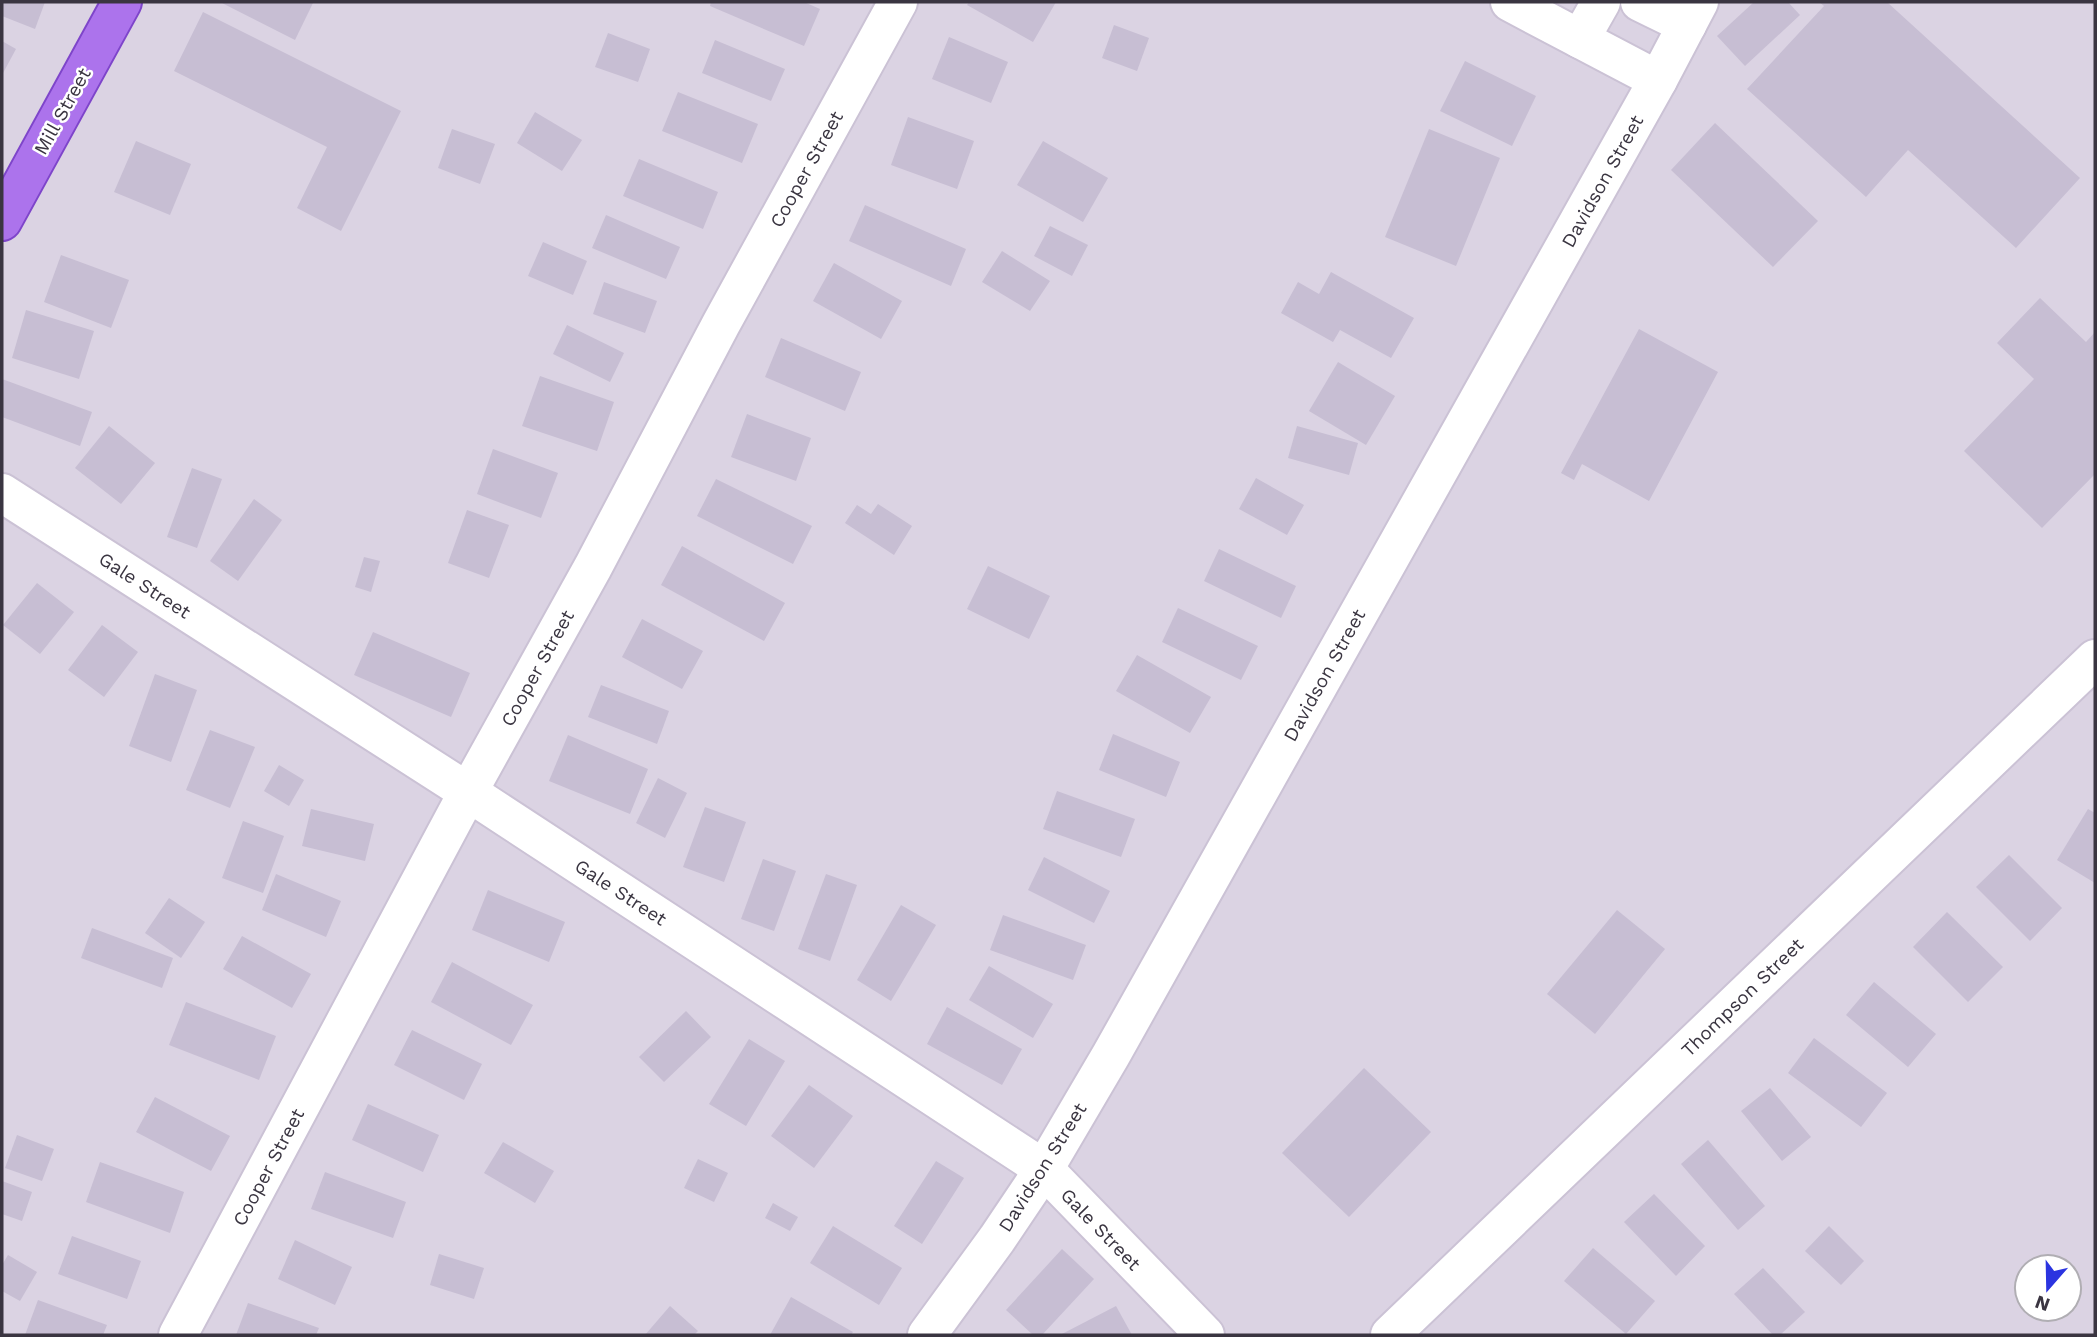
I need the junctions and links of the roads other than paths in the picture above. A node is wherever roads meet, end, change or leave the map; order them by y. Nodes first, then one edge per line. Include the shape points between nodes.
1 (122, 2) edge
2 (898, 2) edge
3 (1510, 2) edge
4 (1601, 2) edge
5 (1640, 2) edge
6 (1693, 13) edge
7 (1580, 39) junction
8 (1658, 80) junction
9 (2, 221) edge
10 (2, 493) edge
11 (2095, 659) edge
12 (468, 792) junction
13 (1044, 1169) junction
14 (178, 1335) edge
15 (928, 1335) edge
16 (1205, 1335) edge
17 (1390, 1335) edge

1 - 9 highway, Mill Street
2 - 12 street, Cooper Street
3 - 7 street
4 - 7 street
5 - 6 street
6 - 8 street, Davidson Street
7 - 8 street
8 - 13 street, Davidson Street
10 - 12 street, Gale Street
11 - 17 street, Thompson Street
12 - 13 street, Gale Street
12 - 14 street, Cooper Street
13 - 15 street, Davidson Street
13 - 16 street, Gale Street

